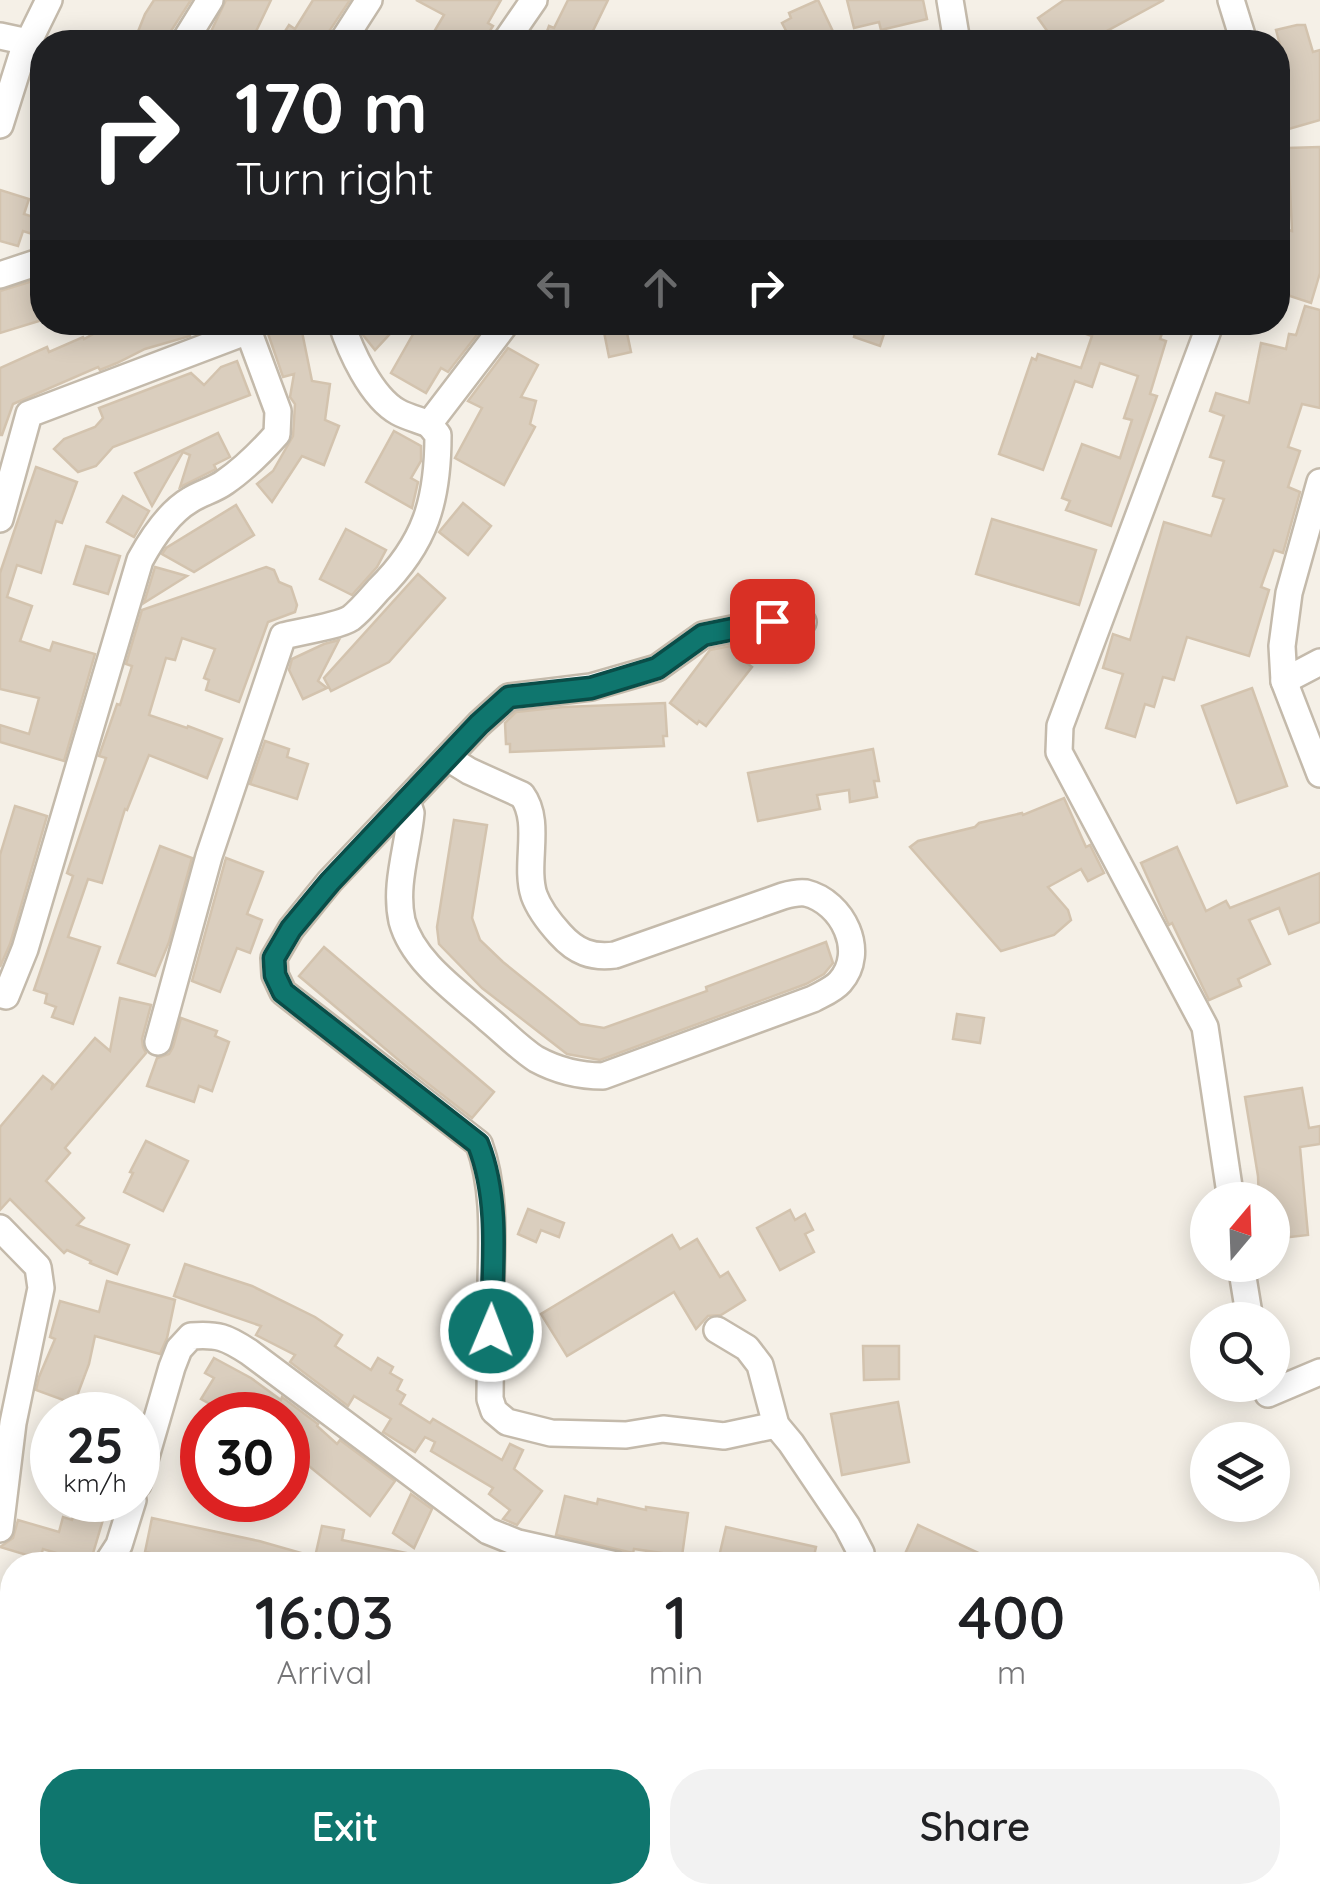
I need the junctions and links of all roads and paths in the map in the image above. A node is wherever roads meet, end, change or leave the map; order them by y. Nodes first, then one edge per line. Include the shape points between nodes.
1 (49, 0) edge
2 (210, 0) edge
3 (369, 0) edge
4 (534, 0) edge
5 (950, 0) edge
6 (1232, 0) edge
7 (34, 30) edge
8 (191, 30) edge
9 (350, 30) edge
10 (514, 30) edge
11 (955, 30) edge
12 (1241, 30) edge
13 (0, 36) edge
14 (30, 38) edge
15 (28, 42) junction
16 (0, 125) edge
17 (30, 266) edge
18 (0, 275) edge
19 (226, 335) edge
20 (249, 335) edge
21 (345, 335) edge
22 (496, 335) edge
23 (1206, 335) edge
24 (428, 424) junction
25 (1320, 482) edge
26 (0, 519) edge
27 (802, 622) dead end
28 (1320, 662) edge
29 (1284, 681) junction
30 (448, 758) junction
31 (1320, 774) edge
32 (406, 801) junction
33 (0, 994) edge
34 (158, 1042) dead end
35 (1228, 1182) edge
36 (0, 1228) edge
37 (717, 1330) dead end
38 (1320, 1372) edge
39 (1290, 1385) edge
40 (160, 1405) edge
41 (7, 1415) edge
42 (776, 1426) junction
43 (126, 1522) edge
44 (0, 1529) edge
45 (114, 1552) edge
46 (555, 1552) edge
47 (861, 1552) edge

1 - 7 street
2 - 8 street
3 - 9 street
4 - 10 street
5 - 11 street
6 - 12 street
13 - 15 street
14 - 15 street
15 - 16 street
17 - 18 street
19 - 26 street via 30,414
20 - 33 street via 278,411 277,434 223,484 177,510 140,560 25,948 6,996
21 - 24 street via 369,383 394,410
22 - 24 street
23 - 35 street via 1060,726 1060,752 1205,1027
24 - 34 street via 438,435 438,469 416,546 348,620 283,636 209,856
25 - 29 street via 1289,593
27 - 30 street via 703,635 657,668 591,688 509,697
28 - 29 street
29 - 31 street
30 - 32 street
30 - 32 street via 528,803 534,895 581,952 615,955 782,896 807,894 835,910 846,926 852,941 843,980 812,999 603,1076 560,1070 513,1041 438,974 408,937 400,896 411,812
32 - 42 street via 291,929 274,958 275,975 283,992 478,1144 492,1229 494,1411 506,1422 551,1433 663,1429 724,1436
36 - 41 street via 38,1267 40,1288
37 - 42 street via 748,1348 760,1365
38 - 39 street
40 - 46 street via 190,1336 228,1338 488,1530
41 - 44 street
42 - 47 street
43 - 45 street

